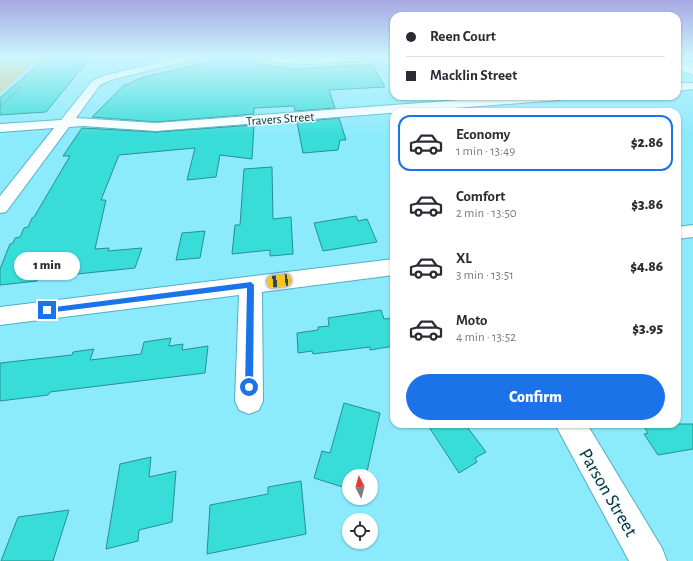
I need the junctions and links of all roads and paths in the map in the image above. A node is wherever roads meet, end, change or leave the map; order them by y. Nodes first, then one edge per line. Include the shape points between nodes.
1 (96, 83) edge
2 (693, 86) edge
3 (21, 87) dead end
4 (681, 87) edge
5 (522, 100) edge
6 (0, 108) edge
7 (447, 108) edge
8 (390, 114) edge
9 (66, 123) junction
10 (0, 128) edge
11 (0, 208) edge
12 (693, 231) edge
13 (681, 232) edge
14 (390, 268) edge
15 (251, 285) junction
16 (0, 316) edge
17 (249, 401) dead end
18 (572, 428) edge
19 (649, 561) edge

1 - 9 street
2 - 4 street
3 - 6 path
5 - 7 street, Travers Street
8 - 9 street, Travers Street via 156,127
9 - 10 street, Travers Street
9 - 11 street
12 - 13 street
14 - 15 street
15 - 16 street
15 - 17 street
18 - 19 street, Parson Street

